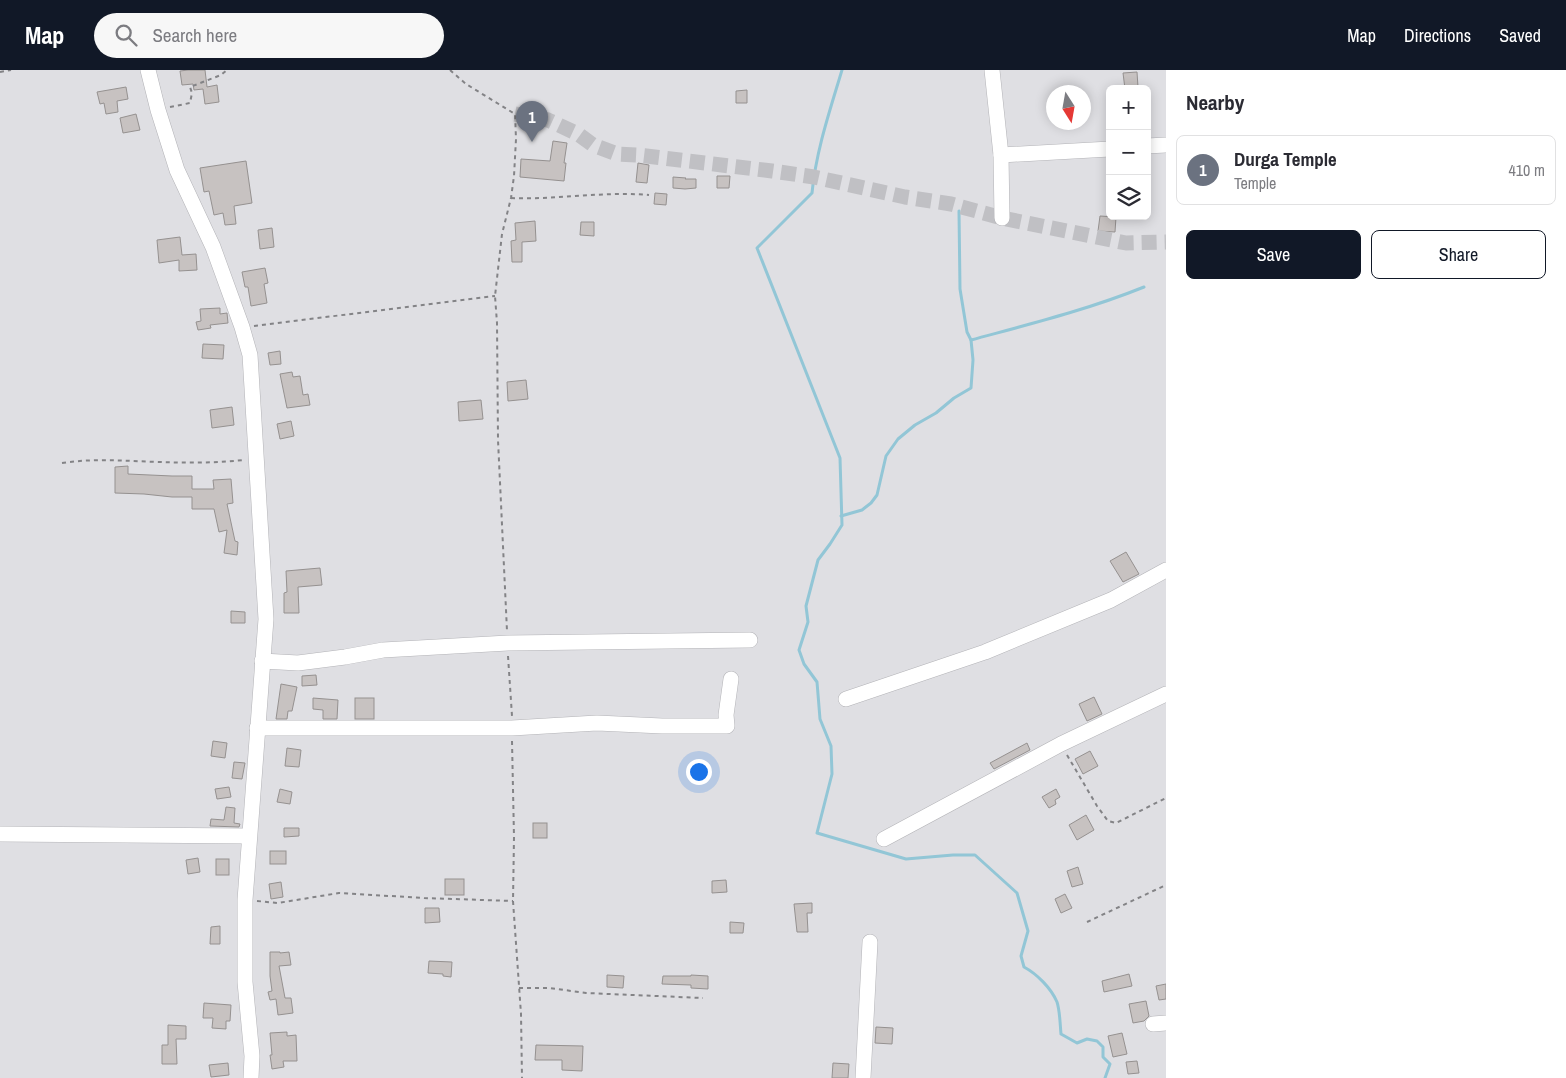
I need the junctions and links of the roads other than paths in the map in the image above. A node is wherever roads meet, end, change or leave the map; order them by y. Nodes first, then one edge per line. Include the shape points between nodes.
1 (148, 70) edge
2 (992, 70) edge
3 (1166, 145) edge
4 (1151, 146) edge
5 (1106, 149) edge
6 (1001, 155) junction
7 (1002, 218) dead end
8 (1166, 570) edge
9 (750, 640) dead end
10 (262, 661) junction
11 (731, 679) dead end
12 (1166, 694) edge
13 (846, 699) dead end
14 (257, 728) junction
15 (0, 834) edge
16 (249, 836) junction
17 (884, 838) dead end
18 (870, 942) dead end
19 (251, 1078) edge
20 (863, 1078) edge

1 - 10 street via 177,170 213,247 250,355 266,619
2 - 6 street
3 - 4 street
5 - 6 street
6 - 7 street
8 - 13 street via 1111,600 994,648
9 - 10 street via 508,644 383,650 298,663
10 - 14 street
11 - 14 street via 726,715 728,726 597,723 512,728
12 - 17 street via 1061,744
14 - 16 street
15 - 16 street
16 - 19 street via 244,900
18 - 20 street

